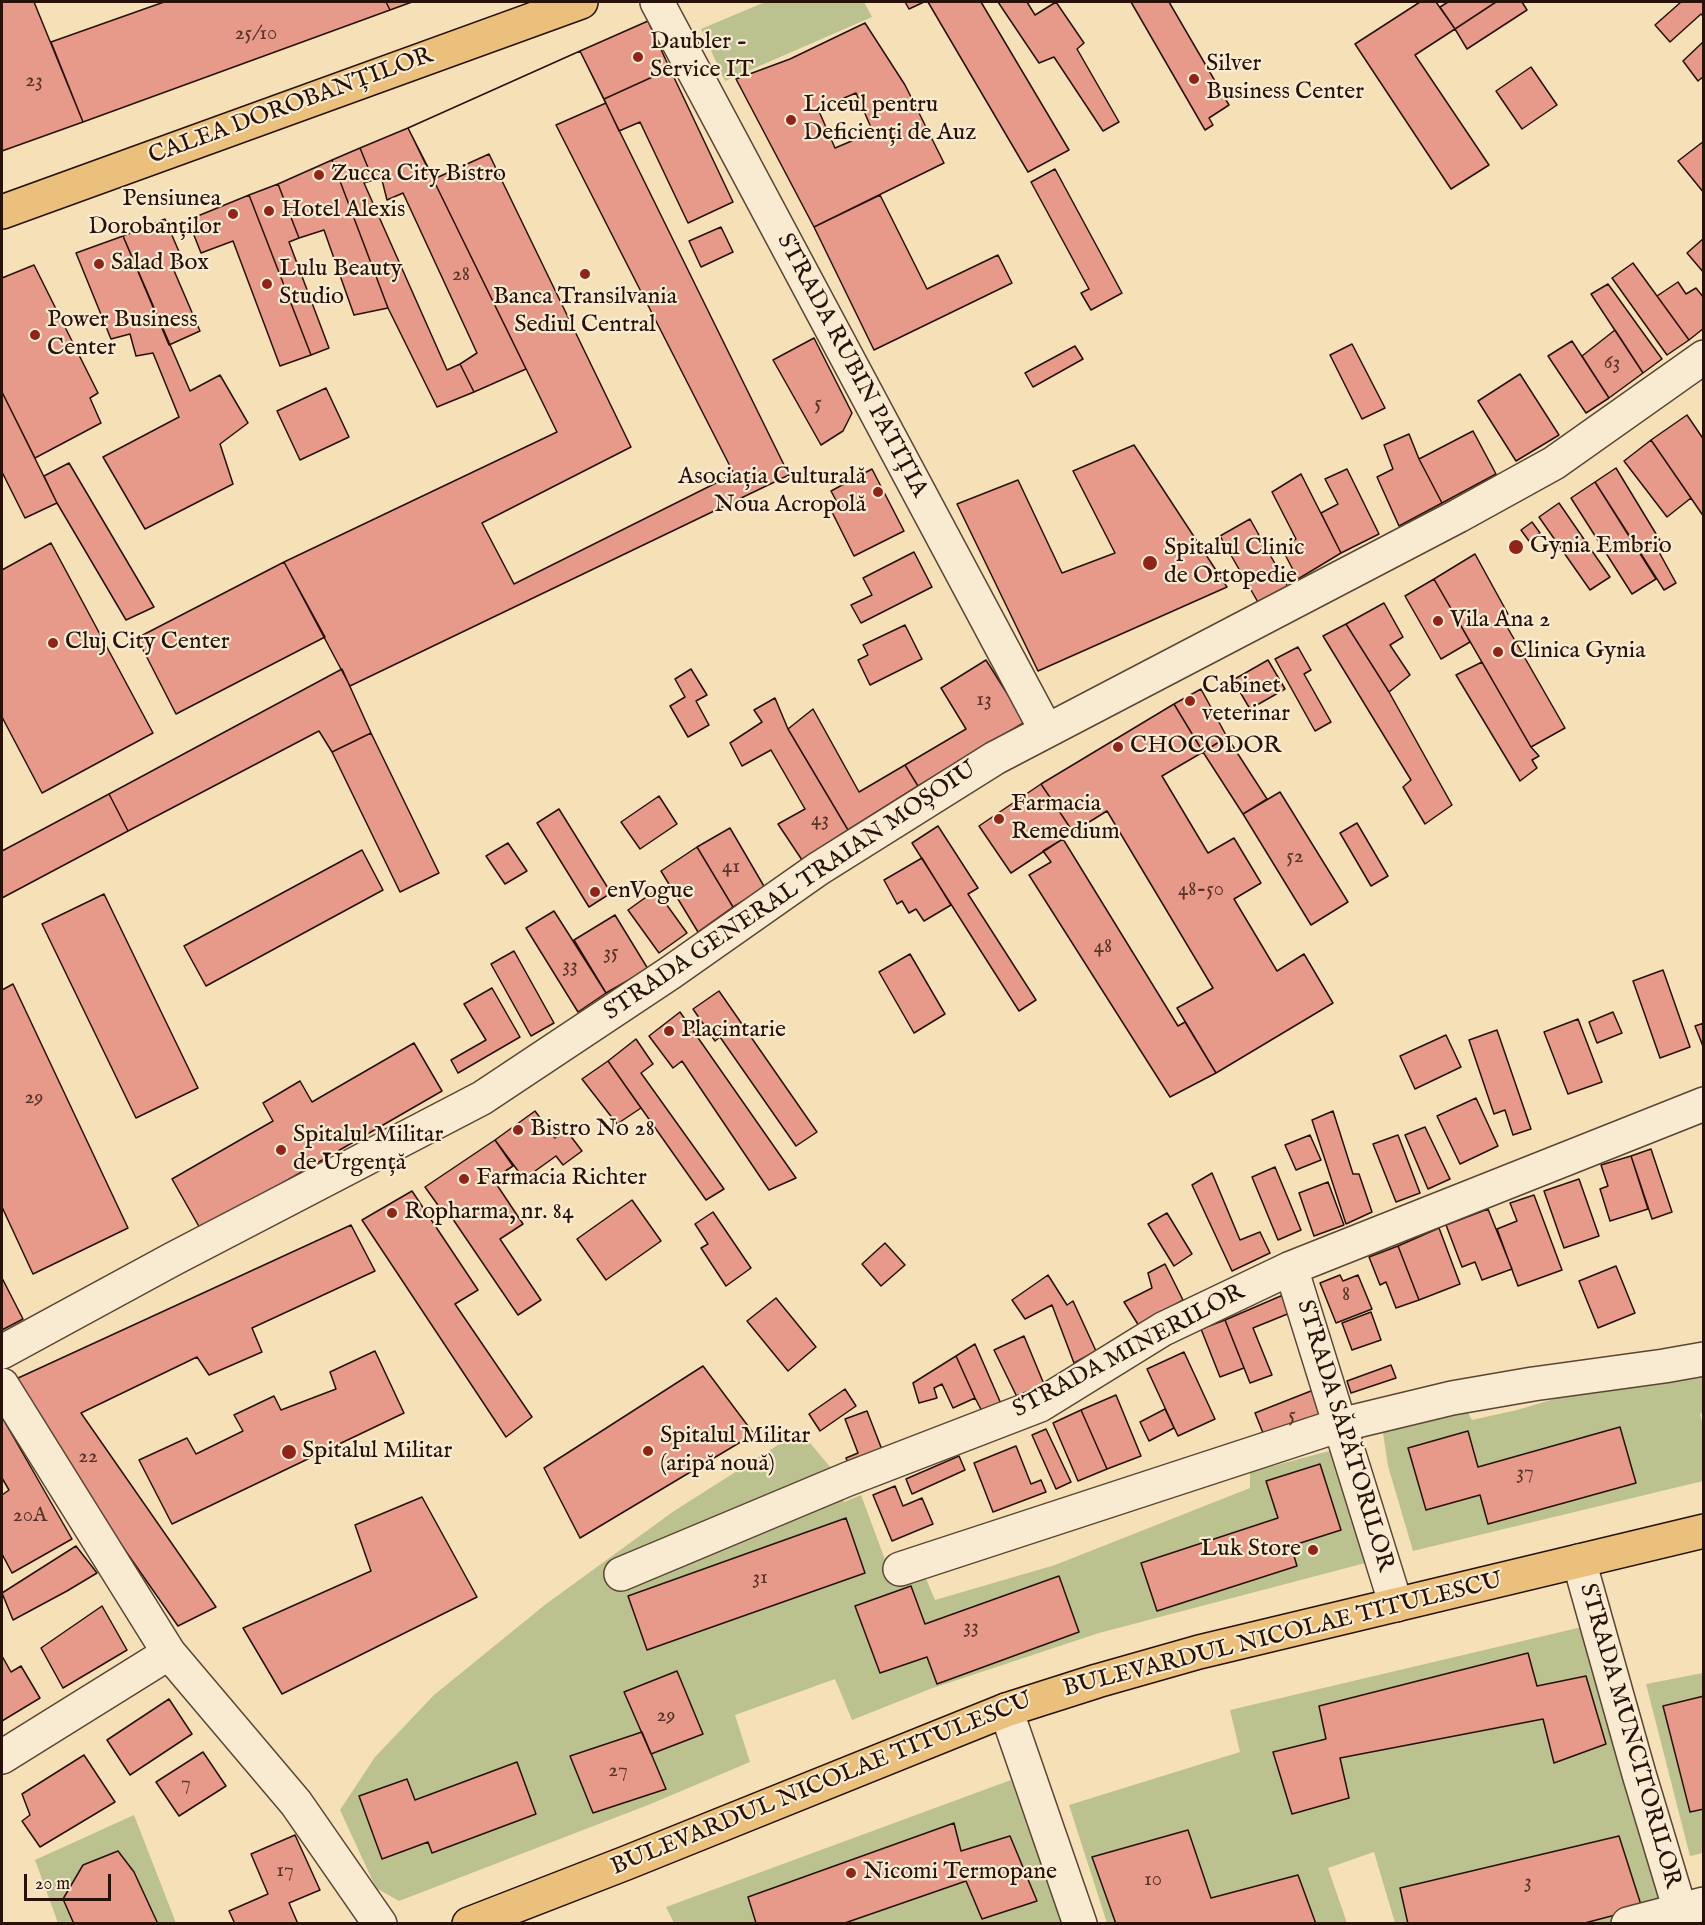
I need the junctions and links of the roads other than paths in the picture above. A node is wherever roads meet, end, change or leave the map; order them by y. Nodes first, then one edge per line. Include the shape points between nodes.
1 (581, 2) edge
2 (657, 2) edge
3 (2, 212) edge
4 (1704, 357) edge
5 (1046, 730) junction
6 (1704, 1104) edge
7 (1291, 1268) junction
8 (2, 1352) edge
9 (1704, 1359) edge
10 (2, 1385) edge
11 (1340, 1425) junction
12 (1704, 1531) edge
13 (1579, 1561) junction
14 (900, 1569) dead end
15 (621, 1575) dead end
16 (1396, 1605) junction
17 (169, 1653) junction
18 (1006, 1710) junction
19 (2, 1757) edge
20 (1692, 1907) edge
21 (380, 1923) edge
22 (469, 1923) edge
23 (1080, 1923) edge
24 (1628, 1923) edge

1 - 3 main road, CALEA DOROBANȚILOR
2 - 5 street, STRADA RUBIN PATIȚIA
4 - 5 street, STRADA GENERAL TRAIAN MOȘOIU via 1554,463
5 - 8 street, STRADA GENERAL TRAIAN MOȘOIU via 818,869 482,1098
6 - 7 street, STRADA MINERILOR
7 - 11 street, STRADA SĂPĂTORILOR
7 - 15 street, STRADA MINERILOR via 1163,1329 1040,1405 848,1479
9 - 11 street via 1452,1398
10 - 17 street
11 - 14 street
11 - 16 street, STRADA SĂPĂTORILOR
12 - 13 main road, BULEVARDUL NICOLAE TITULESCU
13 - 16 main road, BULEVARDUL NICOLAE TITULESCU
13 - 20 street, STRADA MUNCITORILOR via 1639,1774
16 - 18 main road, BULEVARDUL NICOLAE TITULESCU via 1199,1652
17 - 19 street
17 - 21 street via 296,1803
18 - 22 main road, BULEVARDUL NICOLAE TITULESCU
18 - 23 street
20 - 24 street, STRADA MUNCITORILOR

